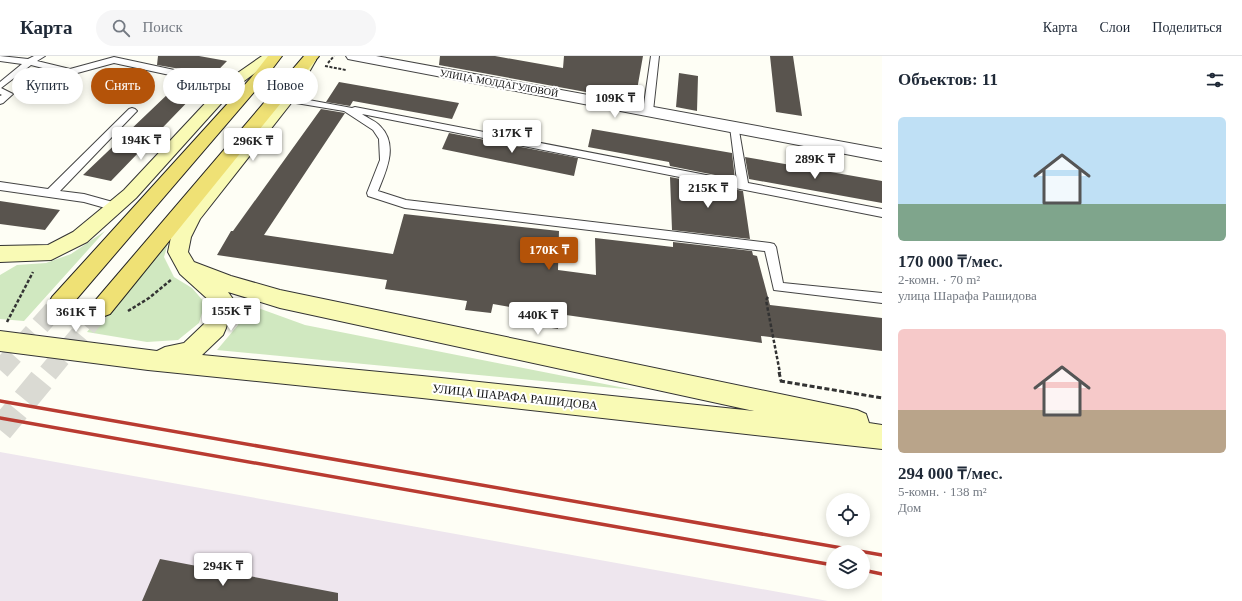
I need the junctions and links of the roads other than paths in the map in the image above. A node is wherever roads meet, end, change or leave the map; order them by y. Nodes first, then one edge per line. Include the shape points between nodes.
1 (41, 56) edge
2 (270, 56) edge
3 (275, 56) edge
4 (353, 56) edge
5 (655, 56) edge
6 (0, 58) edge
7 (29, 62) junction
8 (314, 62) edge
9 (163, 71) edge
10 (0, 86) edge
11 (0, 91) edge
12 (0, 101) edge
13 (283, 104) edge
14 (317, 104) edge
15 (347, 109) junction
16 (132, 111) dead end
17 (648, 111) junction
18 (735, 127) junction
19 (882, 155) edge
20 (0, 186) edge
21 (743, 186) junction
22 (51, 193) junction
23 (116, 207) junction
24 (882, 213) edge
25 (28, 253) junction
26 (0, 254) edge
27 (0, 262) edge
28 (187, 268) junction
29 (882, 298) edge
30 (60, 303) tunnel mouth
31 (102, 308) tunnel mouth
32 (0, 341) edge
33 (148, 360) junction
34 (882, 427) edge
35 (882, 437) edge

1 - 7 lane
2 - 23 main road via 231,84
3 - 30 main road
4 - 17 street, УЛИЦА МОЛДАГУЛОВОЙ
5 - 17 lane
6 - 7 lane
7 - 9 lane via 70,72 114,60
7 - 10 lane
8 - 31 main road
11 - 12 lane via 8,94
13 - 28 main road via 193,215 181,237 178,252
14 - 15 lane
15 - 21 lane
15 - 29 lane via 377,128 384,139 385,160 372,193 405,204 770,247 778,287
16 - 22 lane
17 - 18 street, УЛИЦА МОЛДАГУЛОВОЙ
18 - 19 street, УЛИЦА МОЛДАГУЛОВОЙ
18 - 21 lane
20 - 22 lane
21 - 24 lane
22 - 23 lane via 84,198
23 - 25 main road via 80,237 51,252
25 - 26 main road
25 - 27 main road
28 - 33 main road via 222,299 215,328 190,352
28 - 34 main road via 280,299
32 - 33 main road, УЛИЦА ШАРАФА РАШИДОВА
33 - 35 main road, УЛИЦА ШАРАФА РАШИДОВА via 430,387

